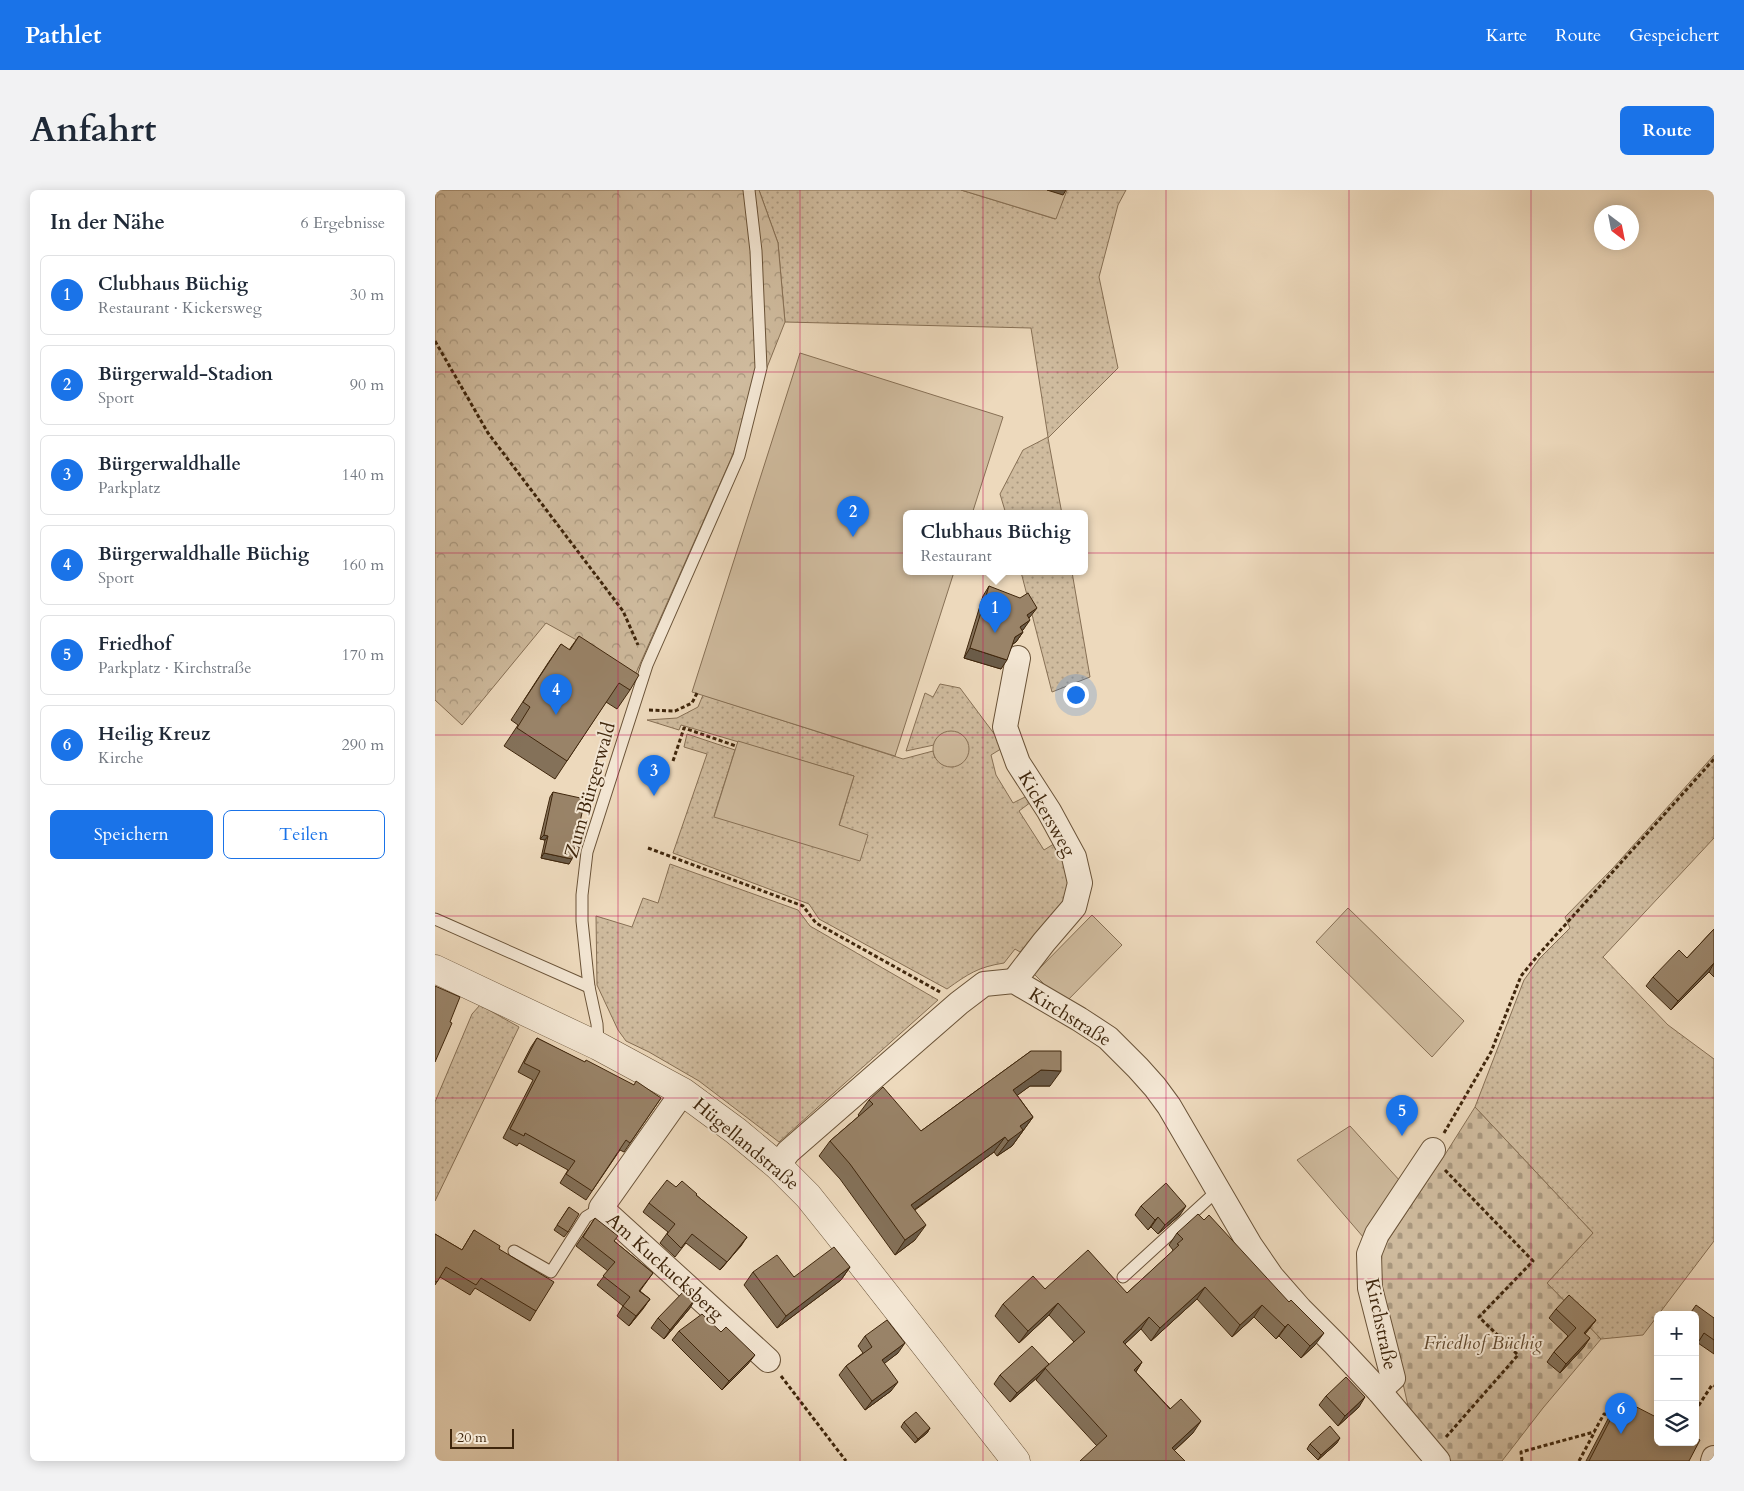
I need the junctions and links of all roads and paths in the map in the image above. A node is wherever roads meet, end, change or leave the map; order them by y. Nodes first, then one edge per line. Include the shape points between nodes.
1 (749, 190) edge
2 (435, 341) edge
3 (1018, 658) dead end
4 (647, 665) junction
5 (697, 693) dead end
6 (634, 705) junction
7 (736, 746) dead end
8 (1714, 759) edge
9 (673, 761) dead end
10 (648, 848) dead end
11 (435, 919) edge
12 (435, 969) edge
13 (1014, 982) junction
14 (589, 987) junction
15 (959, 1002) junction
16 (598, 1046) junction
17 (683, 1092) junction
18 (1431, 1153) junction
19 (778, 1166) junction
20 (1218, 1190) junction
21 (601, 1208) junction
22 (513, 1251) dead end
23 (1123, 1277) dead end
24 (768, 1360) joint
25 (1714, 1386) edge
26 (1379, 1391) junction
27 (1699, 1405) edge
28 (1613, 1415) edge
29 (1595, 1432) junction
30 (1435, 1457) edge
31 (846, 1461) edge
32 (1016, 1461) edge
33 (1522, 1461) edge
34 (1579, 1461) edge

1 - 4 lane, Zum Bürgerwald via 761,368 739,456
2 - 4 path via 488,432 623,611
3 - 13 street, Kickersweg via 1005,727 1018,763 1074,857 1080,883 1074,907
4 - 6 lane, Zum Bürgerwald
5 - 6 path via 693,703 675,711
6 - 14 lane, Zum Bürgerwald via 587,852 582,921
7 - 9 path via 684,728
8 - 18 path via 1521,976 1491,1052
10 - 15 path via 803,906 816,923
11 - 14 lane
12 - 16 street, Hügellandstraße
13 - 15 street, Kirchstraße via 984,984
13 - 20 street, Kirchstraße via 1108,1038 1138,1068 1169,1106
14 - 16 lane, Zum Bürgerwald
15 - 19 street, Kirchstraße via 789,1152
16 - 17 street, Hügellandstraße
17 - 19 street, Hügellandstraße
17 - 21 street, Am Kuckucksberg
18 - 26 street, Kirchstraße via 1377,1234 1369,1254 1369,1288 1393,1378
18 - 30 path via 1533,1261 1479,1317 1518,1355
19 - 32 street, Hügellandstraße via 837,1231
20 - 23 lane
20 - 26 street, Kirchstraße via 1272,1277
21 - 22 lane via 586,1218 551,1272
21 - 24 street, Am Kuckucksberg
24 - 31 path
25 - 27 path
26 - 30 street, Kirchstraße
28 - 29 path via 1604,1414
29 - 33 path via 1521,1452
29 - 34 path

